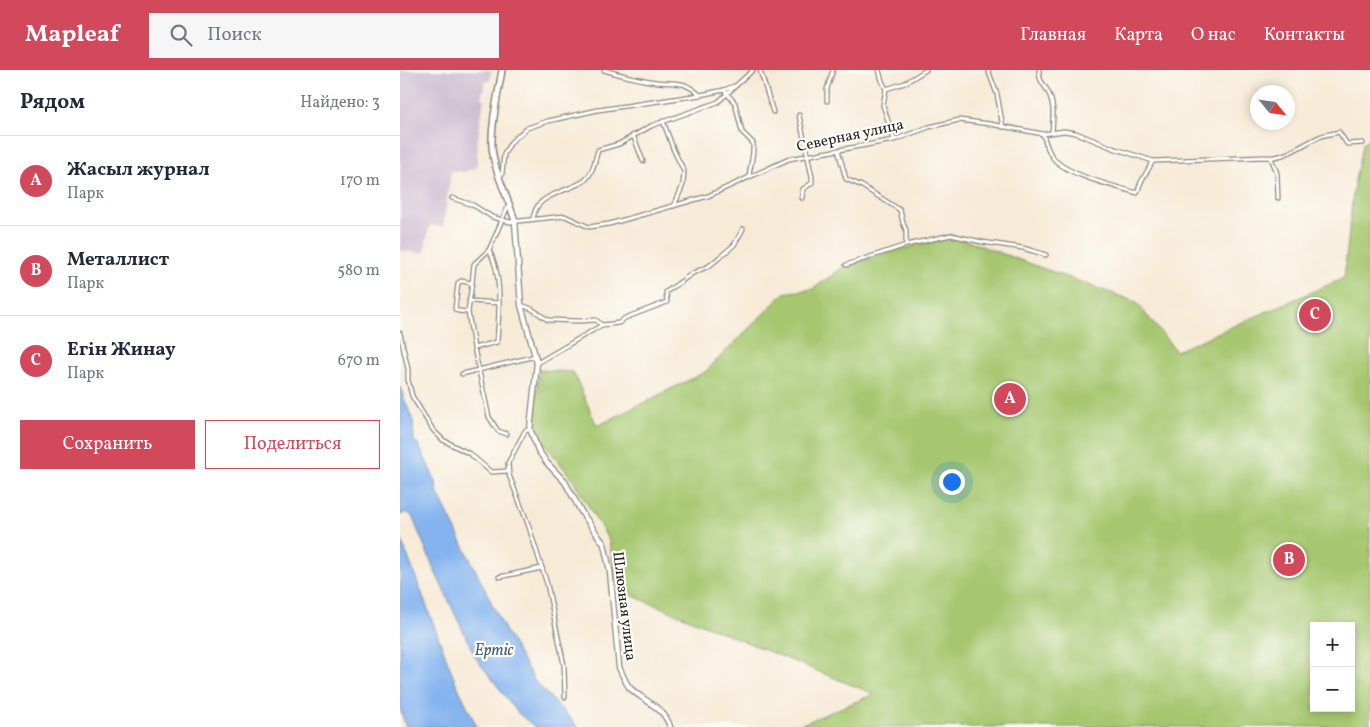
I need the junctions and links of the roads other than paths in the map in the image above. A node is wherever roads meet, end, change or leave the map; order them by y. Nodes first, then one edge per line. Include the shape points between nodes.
1 (502, 70) edge
2 (604, 70) edge
3 (753, 70) edge
4 (760, 70) edge
5 (833, 70) edge
6 (879, 70) edge
7 (926, 70) edge
8 (988, 70) edge
9 (1039, 70) edge
10 (734, 86) junction
11 (886, 89) junction
12 (724, 90) junction
13 (728, 94) junction
14 (700, 95) junction
15 (827, 101) dead end
16 (773, 112) dead end
17 (799, 115) dead end
18 (663, 122) junction
19 (1003, 127) junction
20 (1052, 132) junction
21 (1043, 134) junction
22 (634, 135) junction
23 (894, 140) junction
24 (1364, 143) dead end
25 (838, 150) junction
26 (808, 156) junction
27 (1271, 158) junction
28 (643, 161) dead end
29 (1154, 161) junction
30 (499, 177) junction
31 (749, 178) junction
32 (452, 198) dead end
33 (802, 198) dead end
34 (1278, 198) dead end
35 (510, 204) junction
36 (674, 206) junction
37 (534, 218) junction
38 (502, 219) junction
39 (515, 221) junction
40 (743, 229) dead end
41 (906, 245) junction
42 (489, 250) junction
43 (1046, 255) dead end
44 (846, 265) dead end
45 (472, 283) junction
46 (469, 301) junction
47 (499, 304) junction
48 (521, 305) junction
49 (468, 312) junction
50 (602, 325) junction
51 (400, 333) edge
52 (474, 348) junction
53 (536, 356) junction
54 (537, 363) junction
55 (479, 370) junction
56 (462, 374) dead end
57 (530, 429) junction
58 (507, 434) dead end
59 (509, 472) junction
60 (542, 568) junction
61 (499, 577) dead end
62 (565, 697) dead end
63 (670, 727) edge

1 - 30 main road via 492,147
2 - 14 street via 657,82 676,82 690,86
3 - 10 street
4 - 16 street
5 - 15 street
6 - 11 street
7 - 11 street via 905,83
8 - 19 street via 997,94
9 - 20 street via 1039,79 1054,109
10 - 12 street
10 - 13 street
11 - 23 street via 882,105
12 - 13 street
12 - 14 street
13 - 18 street via 709,106
13 - 31 street via 735,103 742,132 753,144 754,159
14 - 30 street via 598,110 527,128 510,142
17 - 26 street
18 - 22 street
18 - 36 street via 684,171 683,184
19 - 21 street, Северная улица
19 - 23 street, Северная улица via 960,120 930,126
20 - 21 street, Северная улица
20 - 29 street, Северная улица via 1076,133
21 - 29 street via 1047,148 1057,162 1094,180 1137,193
22 - 28 street
22 - 37 street via 619,144 598,150 585,181 542,202
23 - 25 street, Северная улица
24 - 27 street, Северная улица via 1347,144 1338,132 1320,136
25 - 26 street, Северная улица
25 - 41 street via 846,179 900,210 906,230
26 - 31 street, Северная улица via 789,159
26 - 33 street via 812,183 803,189
27 - 29 street, Северная улица
27 - 34 street via 1277,173
30 - 35 main road
31 - 36 street, Северная улица via 708,196
32 - 38 street
35 - 38 street
35 - 39 main road
36 - 37 street, Северная улица via 588,227 565,216
37 - 39 street, Северная улица
38 - 39 street
38 - 42 street
39 - 48 street, Шлюзная улица
40 - 50 street via 734,245 720,258 666,292 667,302 618,323
41 - 43 street via 951,236
41 - 44 street
42 - 45 street via 474,264
42 - 47 street via 494,260
45 - 46 street
45 - 49 street via 458,283 455,309
46 - 47 street
46 - 49 street
47 - 52 street via 497,342
48 - 50 street via 548,320 596,320
48 - 53 street, Шлюзная улица
49 - 52 street
50 - 54 street
51 - 59 street via 412,396 433,430 491,472
52 - 55 street
53 - 54 street, Шлюзная улица
53 - 55 street
54 - 57 street, Шлюзная улица
55 - 56 street
55 - 58 street via 489,417 498,431
57 - 59 street via 525,431 508,463
57 - 63 street, Шлюзная улица via 538,450 565,482 604,544 610,571 619,667 623,677 630,687 663,713
59 - 60 street
60 - 61 street
60 - 62 street via 564,665

